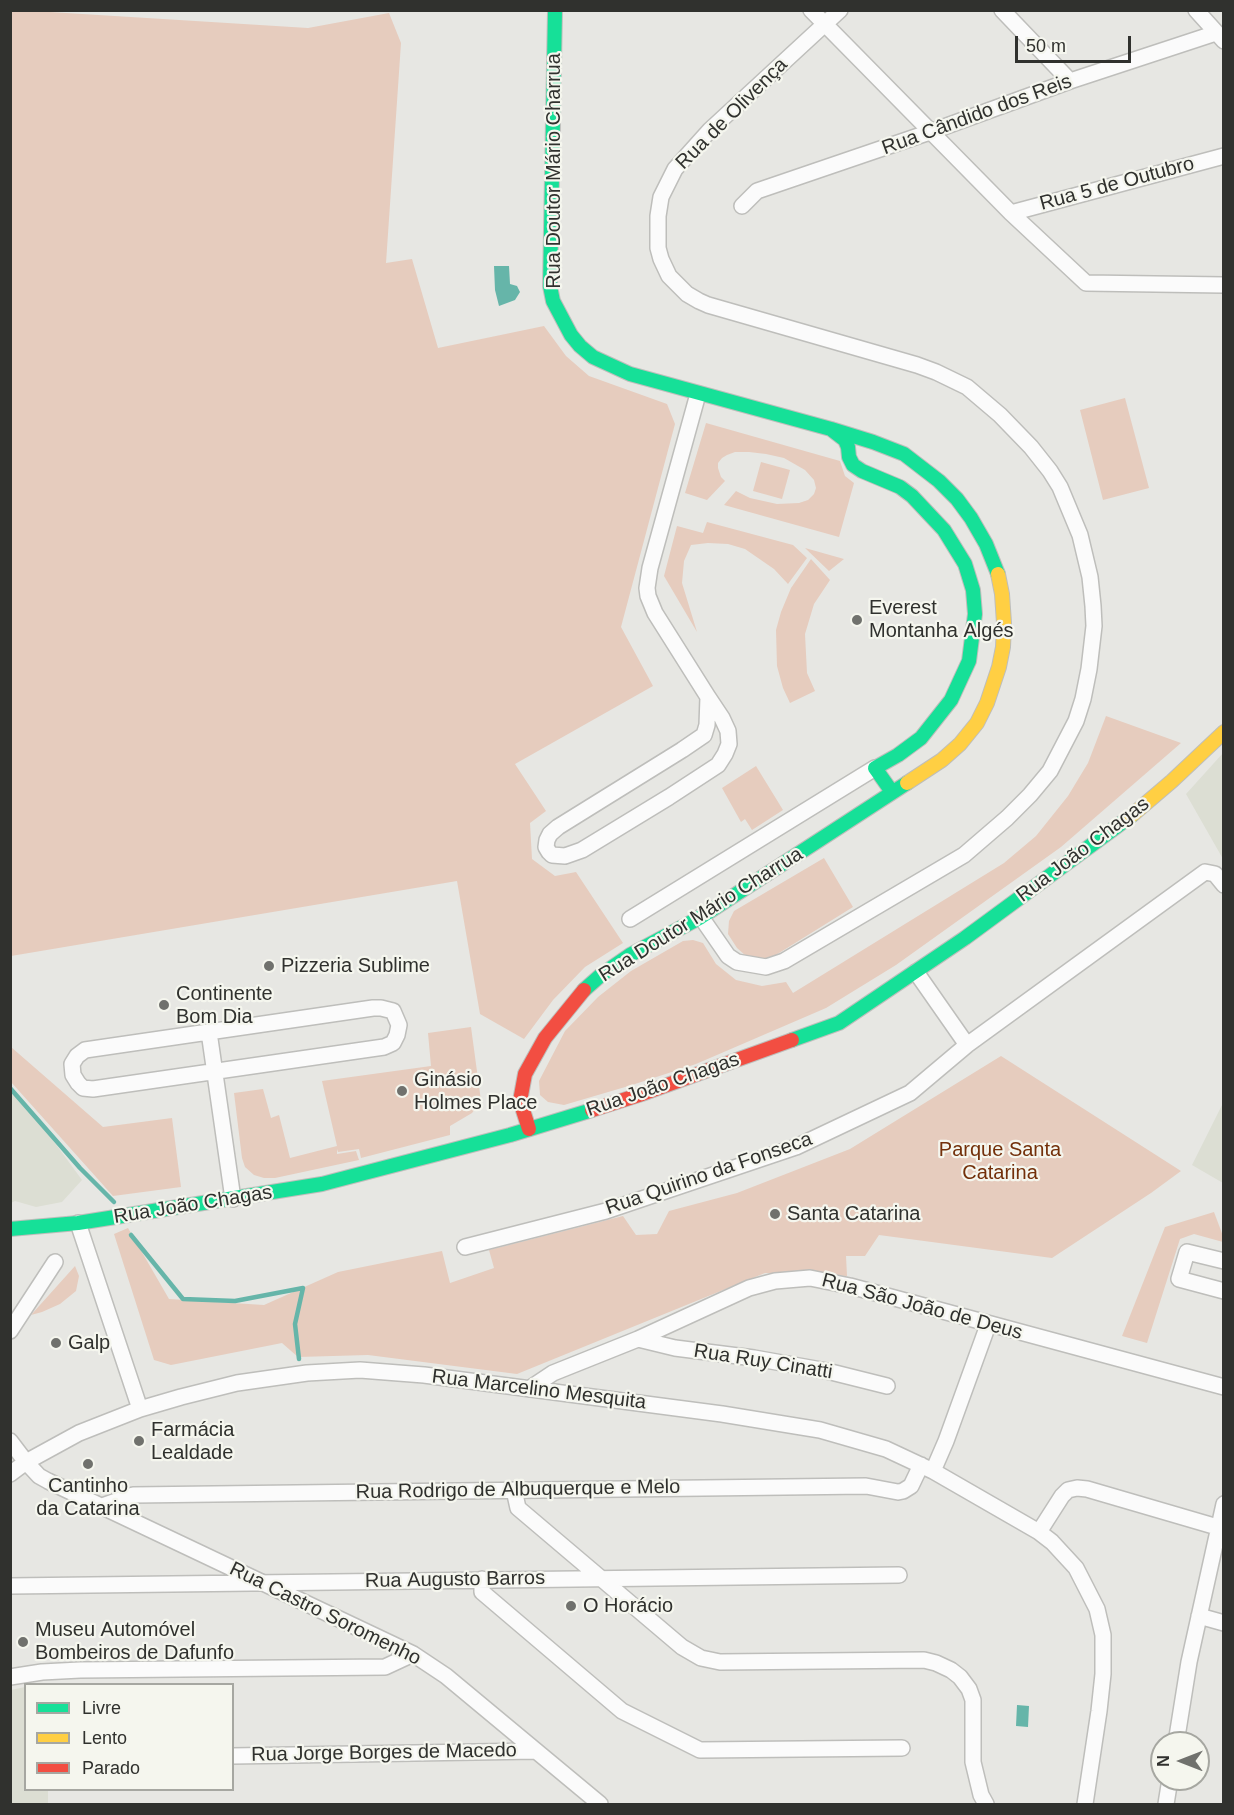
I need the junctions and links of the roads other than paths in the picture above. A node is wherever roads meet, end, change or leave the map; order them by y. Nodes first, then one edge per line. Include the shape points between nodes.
1 (555, 10) edge
2 (811, 10) edge
3 (840, 10) edge
4 (1002, 10) edge
5 (1196, 10) edge
6 (825, 24) junction
7 (1220, 37) edge
8 (1070, 81) junction
9 (930, 132) junction
10 (1224, 156) edge
11 (742, 206) dead end
12 (1011, 213) junction
13 (1224, 285) edge
14 (698, 394) junction
15 (831, 429) junction
16 (873, 442) junction
17 (853, 465) junction
18 (708, 698) junction
19 (1224, 732) edge
20 (906, 767) junction
21 (875, 768) junction
22 (892, 792) junction
23 (1224, 885) edge
24 (701, 917) junction
25 (630, 919) dead end
26 (916, 972) junction
27 (209, 1032) junction
28 (968, 1045) junction
29 (214, 1072) junction
30 (529, 1129) junction
31 (233, 1198) junction
32 (78, 1222) junction
33 (10, 1229) edge
34 (465, 1247) dead end
35 (1224, 1261) edge
36 (55, 1262) dead end
37 (1224, 1291) edge
38 (988, 1325) junction
39 (10, 1331) edge
40 (638, 1339) junction
41 (888, 1386) dead end
42 (1224, 1387) edge
43 (529, 1389) junction
44 (141, 1409) junction
45 (10, 1441) edge
46 (26, 1462) junction
47 (927, 1468) junction
48 (10, 1474) edge
49 (514, 1490) junction
50 (1224, 1504) edge
51 (102, 1506) junction
52 (1221, 1528) edge
53 (1040, 1532) junction
54 (899, 1575) dead end
55 (600, 1577) junction
56 (482, 1580) junction
57 (261, 1583) junction
58 (10, 1586) edge
59 (1199, 1616) junction
60 (1224, 1623) edge
61 (414, 1654) junction
62 (10, 1677) edge
63 (1178, 1731) edge
64 (902, 1748) dead end
65 (536, 1751) junction
66 (234, 1756) edge
67 (600, 1804) edge
68 (986, 1804) edge
69 (1085, 1804) edge

1 - 14 street, Rua Doutor Mário Charrua via 549,268 553,301 571,335 593,357 630,374
2 - 6 street
3 - 6 street, Rua de Olivença
4 - 8 street
5 - 7 street
6 - 9 street
6 - 24 street, Rua de Olivença via 710,130 675,169 659,207 658,248 664,267 687,294 708,305 917,365 967,387 991,406 1031,447 1060,487 1080,535 1090,577 1094,626 1089,669 1076,721 1050,771 1023,803 964,855 784,961 766,967 737,962 728,956
7 - 8 street, Rua Cândido dos Reis
8 - 9 street, Rua Cândido dos Reis
9 - 11 street, Rua Cândido dos Reis via 757,191
9 - 12 street
10 - 12 street, Rua 5 de Outubro
12 - 13 street via 1086,283
14 - 15 street, Rua Doutor Mário Charrua
14 - 18 street via 647,588 655,613
15 - 16 street, Rua Doutor Mário Charrua
15 - 17 street via 845,441
16 - 17 street via 860,449
16 - 20 street, Rua Doutor Mário Charrua via 904,454 957,498 986,544 1002,594 1004,623 999,667 976,723 942,760
17 - 20 street, Rua Doutor Mário Charrua via 912,496 944,530 965,564 973,590 975,614 969,662 960,683 921,738
18 - 18 street via 704,735 558,827 547,840 549,852 565,856 582,850 718,765 729,744 728,731
19 - 26 street, Rua João Chagas via 1131,816
20 - 21 street, Rua Doutor Mário Charrua
20 - 22 street, Rua Doutor Mário Charrua
21 - 22 street
21 - 25 street, Rua Doutor Mário Charrua
22 - 24 street, Rua Doutor Mário Charrua
23 - 28 street, Rua Quirino da Fonseca via 1215,874 1205,872
24 - 30 street, Rua Doutor Mário Charrua via 601,975 558,1019 530,1063 521,1089 520,1101
26 - 28 street
26 - 30 street, Rua João Chagas via 839,1023 642,1094
27 - 29 street
27 - 29 street via 85,1050 72,1064 73,1075 83,1088 93,1089
27 - 29 street via 381,1008 393,1011 399,1025 393,1043 384,1047
28 - 34 street, Rua Quirino da Fonseca via 910,1093 796,1147 606,1211
29 - 31 street
30 - 31 street, Rua João Chagas via 322,1184
31 - 32 street, Rua João Chagas
32 - 33 street, Rua João Chagas
32 - 44 street
35 - 37 street via 1187,1252 1179,1279
36 - 39 street
38 - 40 street, Rua São João de Deus via 810,1278 749,1288
38 - 42 street, Rua São João de Deus
38 - 47 street, Rua Rodrigo de Albuquerque e Melo via 946,1441
40 - 41 street, Rua Ruy Cinatti via 827,1371
40 - 43 street, Rua São João de Deus via 553,1373
43 - 44 street, Rua Marcelino Mesquita via 360,1370 237,1383
43 - 47 street, Rua Marcelino Mesquita via 820,1430 886,1449
44 - 46 street, Rua Marcelino Mesquita via 79,1433
45 - 46 street, Rua Castro Soromenho
46 - 48 street, Rua Marcelino Mesquita
46 - 51 street, Rua Castro Soromenho via 39,1476
47 - 49 street, Rua Rodrigo de Albuquerque e Melo via 911,1486 898,1492 866,1486
47 - 53 street, Rua Marcelino Mesquita
49 - 51 street, Rua Rodrigo de Albuquerque e Melo via 133,1495
49 - 55 street via 519,1508
50 - 52 street
51 - 57 street, Rua Castro Soromenho
52 - 53 street via 1077,1488 1062,1496
52 - 59 street
53 - 69 street, Rua Marcelino Mesquita via 1076,1568 1097,1609 1103,1635 1102,1683
54 - 55 street, Rua Augusto Barros
55 - 56 street, Rua Augusto Barros
55 - 68 street via 691,1654 707,1660 924,1660 951,1670 969,1689 973,1700 973,1762
56 - 57 street, Rua Augusto Barros
56 - 64 street via 482,1592 622,1711 700,1750
57 - 58 street, Rua Augusto Barros
57 - 61 street, Rua Castro Soromenho
59 - 60 street
59 - 63 street
61 - 62 street via 385,1667 80,1670
61 - 65 street, Rua Castro Soromenho
65 - 66 street, Rua Jorge Borges de Macedo
65 - 67 street, Rua Castro Soromenho

